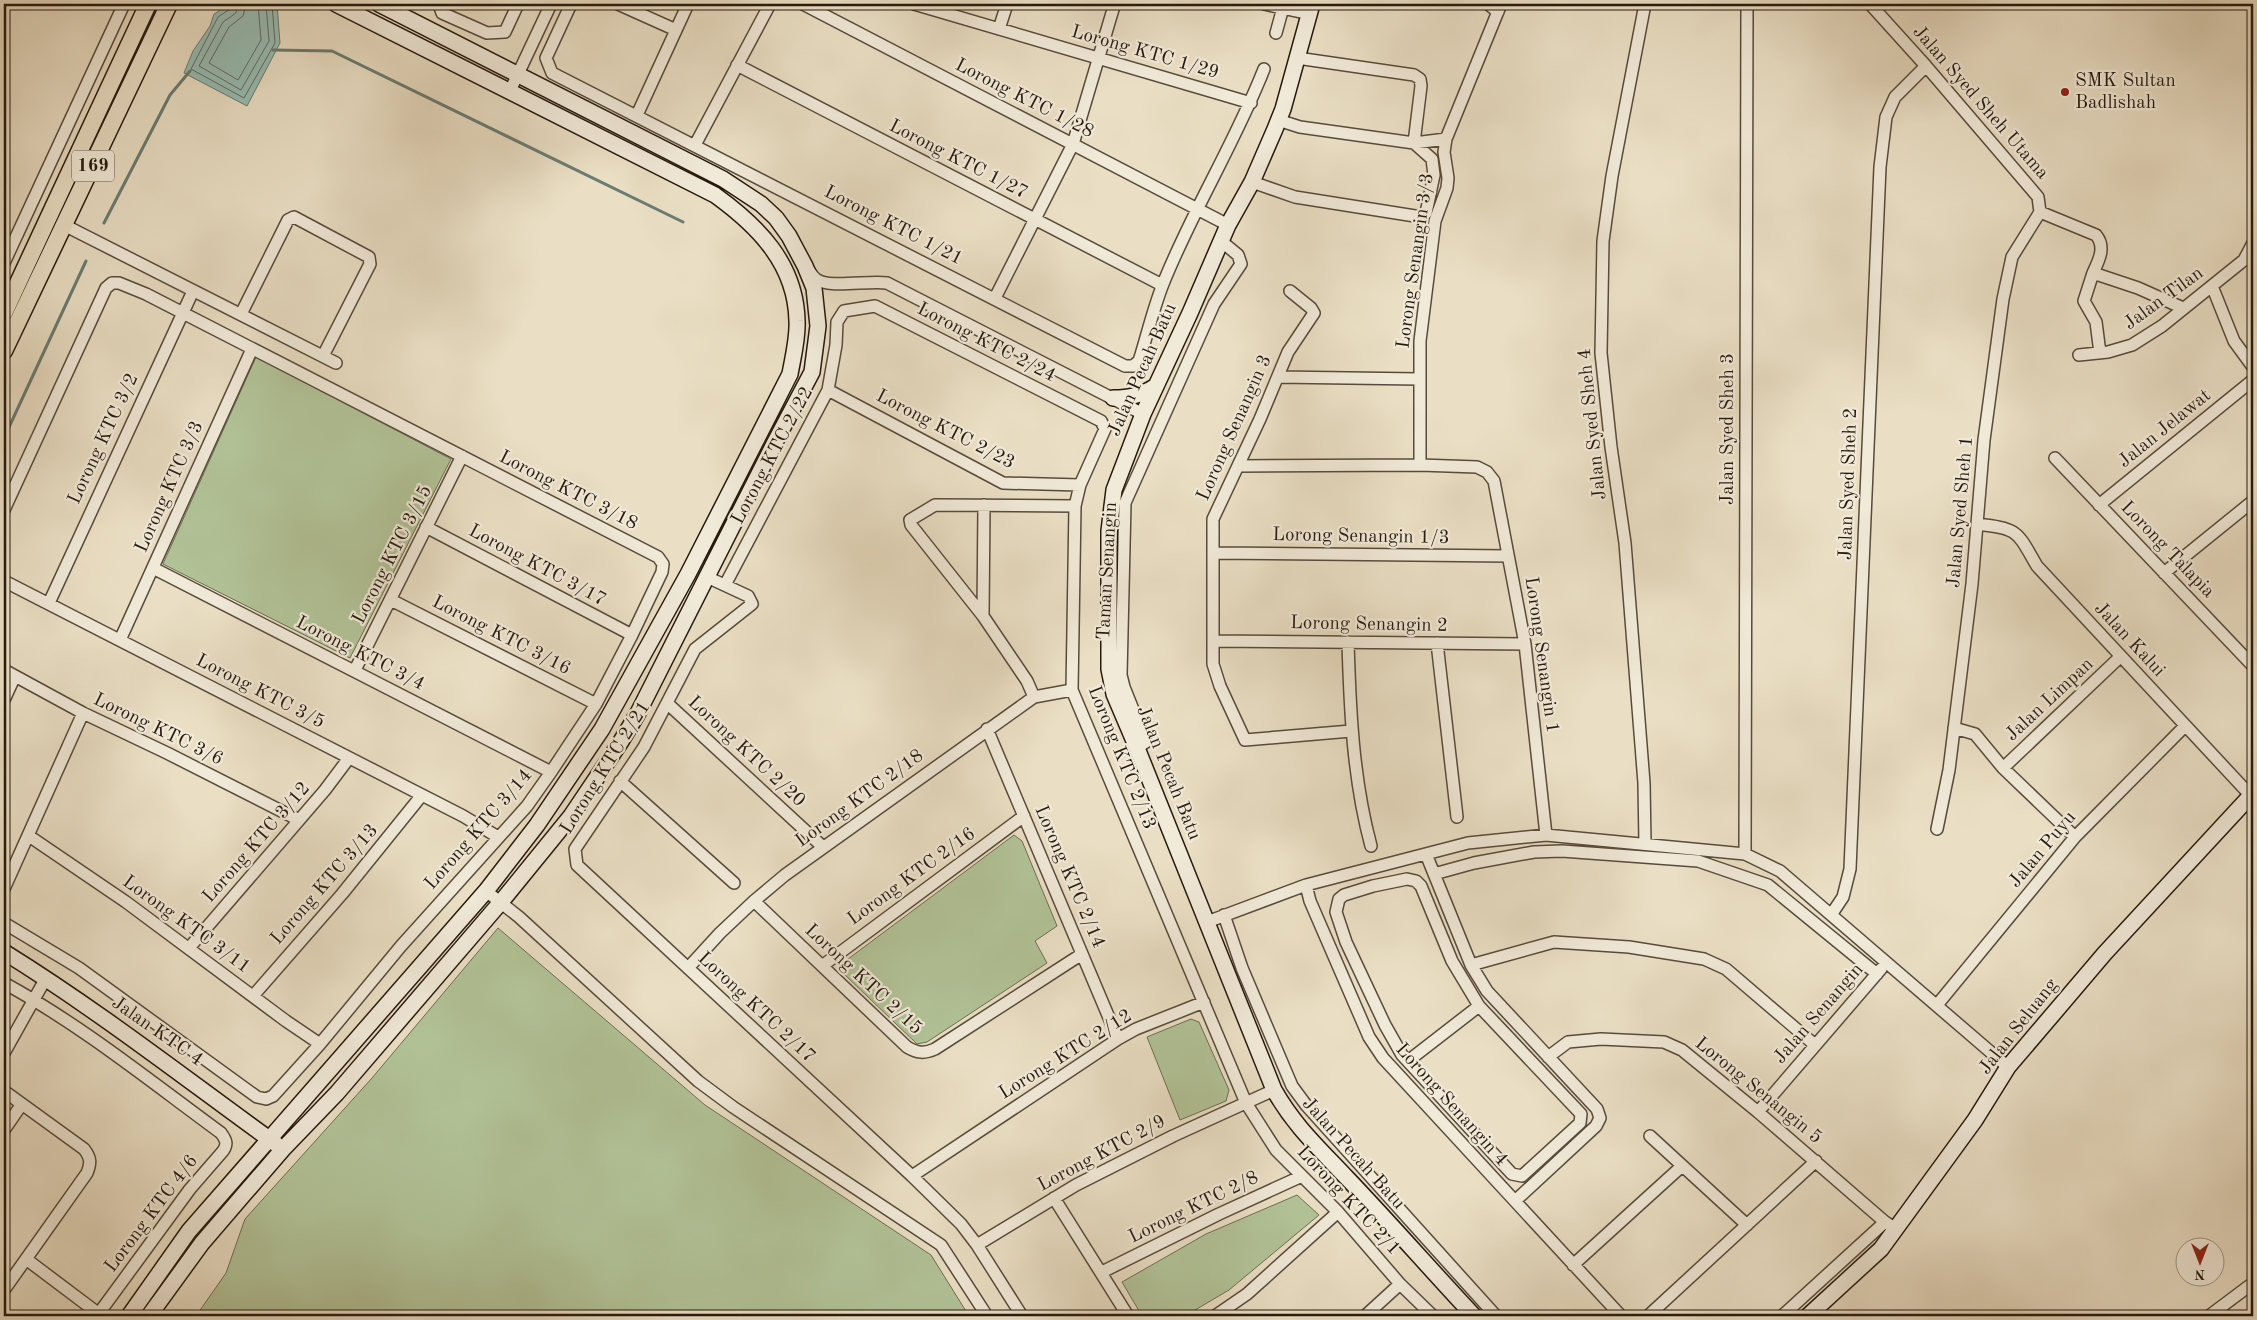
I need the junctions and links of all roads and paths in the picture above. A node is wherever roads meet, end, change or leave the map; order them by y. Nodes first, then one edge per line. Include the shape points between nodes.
1 (124, 4) edge
2 (148, 4) edge
3 (169, 4) edge
4 (336, 4) edge
5 (379, 4) edge
6 (439, 4) edge
7 (518, 4) edge
8 (551, 4) edge
9 (571, 4) edge
10 (618, 4) edge
11 (688, 4) edge
12 (770, 4) edge
13 (803, 4) edge
14 (914, 4) edge
15 (1007, 4) edge
16 (1264, 4) edge
17 (1488, 4) edge
18 (1646, 4) edge
19 (1747, 4) edge
20 (1870, 4) edge
21 (1114, 6) dead end
22 (1283, 6) edge
23 (1500, 8) edge
24 (1311, 9) edge
25 (999, 29) junction
26 (676, 30) junction
27 (1276, 33) dead end
28 (1099, 58) junction
29 (1297, 58) junction
30 (737, 65) junction
31 (1926, 66) junction
32 (1264, 69) dead end
33 (518, 75) junction
34 (510, 91) junction
35 (1250, 103) junction
36 (637, 115) junction
37 (1278, 120) junction
38 (1446, 139) junction
39 (1414, 143) junction
40 (1073, 144) junction
41 (695, 145) junction
42 (1252, 182) junction
43 (1197, 209) junction
44 (2040, 209) junction
45 (1035, 219) junction
46 (64, 225) junction
47 (1228, 225) junction
48 (1221, 241) junction
49 (2253, 243) edge
50 (4, 263) edge
51 (805, 266) junction
52 (2093, 273) junction
53 (834, 284) junction
54 (1162, 285) junction
55 (2212, 286) junction
56 (193, 291) junction
57 (1290, 291) dead end
58 (995, 298) junction
59 (816, 302) junction
60 (2183, 308) junction
61 (844, 311) joint
62 (4, 313) edge
63 (183, 314) junction
64 (241, 314) junction
65 (9, 324) edge
66 (252, 349) junction
67 (4, 351) edge
68 (2100, 353) junction
69 (2079, 355) dead end
70 (323, 356) junction
71 (336, 363) dead end
72 (2253, 367) edge
73 (1278, 377) junction
74 (1419, 379) junction
75 (2253, 380) edge
76 (1156, 386) junction
77 (828, 390) junction
78 (1113, 398) junction
79 (1143, 414) junction
80 (1105, 429) joint
81 (462, 456) junction
82 (2055, 458) dead end
83 (1420, 465) junction
84 (1238, 466) junction
85 (1080, 485) junction
86 (2253, 501) edge
87 (984, 505) junction
88 (2099, 505) junction
89 (1076, 506) junction
90 (4, 510) edge
91 (1977, 524) junction
92 (426, 527) junction
93 (1213, 553) junction
94 (1508, 556) junction
95 (658, 557) joint
96 (153, 568) junction
97 (2164, 573) junction
98 (707, 576) junction
99 (4, 581) edge
100 (725, 585) junction
101 (391, 600) junction
102 (49, 603) junction
103 (983, 616) junction
104 (632, 635) junction
105 (120, 640) junction
106 (1213, 641) junction
107 (1348, 642) junction
108 (1437, 643) junction
109 (1525, 644) junction
110 (2120, 657) junction
111 (2253, 664) edge
112 (4, 670) edge
113 (355, 670) junction
114 (15, 676) junction
115 (1072, 690) junction
116 (1034, 697) junction
117 (4, 700) edge
118 (667, 703) junction
119 (596, 704) junction
120 (83, 713) junction
121 (2185, 726) junction
122 (1954, 728) junction
123 (987, 729) junction
124 (1351, 731) junction
125 (1137, 748) junction
126 (349, 758) junction
127 (2003, 768) junction
128 (551, 772) junction
129 (620, 781) junction
130 (2252, 794) edge
131 (422, 796) junction
132 (1024, 816) junction
133 (1457, 818) dead end
134 (298, 820) junction
135 (1937, 829) dead end
136 (1546, 835) junction
137 (29, 836) junction
138 (498, 837) junction
139 (2075, 837) junction
140 (1645, 844) junction
141 (1371, 846) dead end
142 (823, 847) junction
143 (1426, 854) junction
144 (1744, 854) junction
145 (578, 864) joint
146 (1434, 874) junction
147 (734, 883) dead end
148 (1306, 885) junction
149 (4, 889) edge
150 (486, 891) junction
151 (754, 901) junction
152 (502, 902) junction
153 (1448, 909) junction
154 (1224, 915) junction
155 (1831, 915) junction
156 (1433, 916) junction
157 (1207, 922) junction
158 (4, 923) edge
159 (1346, 942) junction
160 (189, 948) junction
161 (1332, 948) junction
162 (4, 952) edge
163 (1082, 954) junction
164 (1887, 962) junction
165 (1471, 965) junction
166 (822, 966) junction
167 (688, 968) junction
168 (1877, 974) junction
169 (46, 978) junction
170 (4, 982) edge
171 (253, 996) junction
172 (35, 1000) junction
173 (1204, 1002) junction
174 (1937, 1005) junction
175 (1479, 1006) junction
176 (1118, 1039) junction
177 (320, 1044) junction
178 (1815, 1045) junction
179 (4, 1053) edge
180 (1548, 1057) junction
181 (1408, 1061) junction
182 (2008, 1066) junction
183 (1565, 1075) junction
184 (1554, 1086) junction
185 (1274, 1090) junction
186 (4, 1091) edge
187 (1246, 1103) junction
188 (22, 1104) junction
189 (1758, 1112) junction
190 (4, 1130) edge
191 (1650, 1136) dead end
192 (268, 1138) junction
193 (1488, 1147) junction
194 (283, 1149) junction
195 (1476, 1159) junction
196 (1816, 1161) junction
197 (1682, 1166) junction
198 (912, 1176) junction
199 (1302, 1176) junction
200 (1054, 1198) junction
201 (1514, 1201) junction
202 (1338, 1212) junction
203 (1747, 1225) junction
204 (1891, 1225) junction
205 (977, 1245) junction
206 (26, 1259) junction
207 (1574, 1265) junction
208 (1102, 1272) junction
209 (2253, 1283) edge
210 (1400, 1284) junction
211 (4, 1290) edge
212 (95, 1313) edge
213 (129, 1316) edge
214 (149, 1316) edge
215 (987, 1316) edge
216 (1022, 1316) edge
217 (1128, 1316) edge
218 (1215, 1316) edge
219 (1365, 1316) edge
220 (1433, 1316) edge
221 (1474, 1316) edge
222 (1496, 1316) edge
223 (1621, 1316) edge
224 (1648, 1316) edge
225 (1782, 1316) edge
226 (1808, 1316) edge
227 (2208, 1316) edge

1 - 50 street
2 - 62 main road, 169
3 - 46 main road, 169
4 - 34 street
5 - 33 street
6 - 7 street via 442,13 487,33 505,32
8 - 33 street
9 - 36 street, Lorong KTC 1/21 via 546,58 552,73
10 - 26 street
11 - 26 street
12 - 30 street
13 - 40 street, Lorong KTC 1/28
14 - 25 street, Lorong KTC 1/29
15 - 25 street
16 - 22 street
17 - 23 street
18 - 140 street, Jalan Syed Sheh 4 via 1612,176 1603,241 1601,353 1625,543 1644,783
19 - 144 street, Jalan Syed Sheh 3
20 - 31 street, Jalan Syed Sheh Utama
21 - 28 street
22 - 24 street
22 - 27 street
23 - 38 street, Lorong Senangin 3/3
24 - 29 street, Jalan Pecah Batu
25 - 28 street, Lorong KTC 1/29
26 - 36 street
28 - 35 street, Lorong KTC 1/29
28 - 40 street
29 - 37 street, Jalan Pecah Batu
29 - 39 street via 1414,75 1422,86
30 - 41 street
30 - 45 street, Lorong KTC 1/27
31 - 44 street, Jalan Syed Sheh Utama via 2038,198
31 - 155 street, Jalan Syed Sheh 2 via 1895,97 1886,117 1880,167 1850,869 1843,897
32 - 35 street, Lorong KTC 1/21
33 - 34 street
33 - 51 street via 723,180 761,204 789,236
34 - 150 street via 715,195 741,214 764,236 788,277 797,321 790,374 688,574 602,729 537,825
35 - 43 street, Lorong KTC 1/21
36 - 41 street, Lorong KTC 1/21
37 - 39 street via 1300,127
37 - 42 street, Jalan Pecah Batu
38 - 39 street
38 - 74 street, Lorong Senangin 3/3 via 1447,188 1435,221 1420,341
39 - 42 street via 1432,159 1434,175 1423,216 1296,197
40 - 43 street, Lorong KTC 1/28
40 - 45 street
41 - 58 street, Lorong KTC 1/21
42 - 47 street, Jalan Pecah Batu
43 - 47 street, Lorong KTC 1/28
43 - 54 street, Lorong KTC 1/21
44 - 52 street via 2101,240
44 - 91 street, Jalan Syed Sheh 1 via 2012,257 2003,298 1984,440
45 - 54 street, Lorong KTC 1/27
45 - 58 street
46 - 56 street
46 - 65 main road, 169
47 - 48 street, Jalan Pecah Batu
48 - 76 street, Jalan Pecah Batu
48 - 125 street, Taman Senangin via 1238,255 1241,264 1214,304 1125,503 1121,675 1146,742
49 - 55 street, Jalan Tilan via 2244,260
51 - 53 street via 815,279
51 - 59 street
52 - 60 street
52 - 68 street via 2084,301 2096,322
53 - 59 street via 825,289
53 - 78 street via 887,283
54 - 58 street, Lorong KTC 1/21 via 1139,361 1133,366 1125,366
55 - 60 street, Jalan Tilan
55 - 72 street via 2234,341
56 - 63 street, Lorong KTC 3/2
56 - 64 street
57 - 73 street, Lorong Senangin 3 via 1314,313 1288,352
59 - 98 street via 818,326 812,372
60 - 68 street, Jalan Tilan via 2132,345
61 - 77 street, Lorong KTC 2/22 via 837,322
61 - 80 street, Lorong KTC 2/24 via 875,306 1101,421
63 - 66 street
63 - 90 street via 119,283 112,283 106,288
63 - 102 street, Lorong KTC 3/2
64 - 70 street
64 - 70 street via 290,217 294,217 369,257 370,264
65 - 67 main road, 169
66 - 81 street
66 - 96 street, Lorong KTC 3/3
68 - 69 street, Jalan Tilan
70 - 71 street
73 - 74 street
73 - 84 street, Lorong Senangin 3
74 - 83 street, Lorong Senangin 3/3
75 - 88 street, Jalan Jelawat
76 - 78 street via 1129,398
76 - 79 street, Jalan Pecah Batu
77 - 85 street, Lorong KTC 2/23 via 1003,483
77 - 100 street, Lorong KTC 2/22
78 - 79 street
79 - 125 street, Jalan Pecah Batu via 1114,490 1109,531 1109,669 1114,694
80 - 85 street, Lorong KTC 2/13
81 - 92 street, Lorong KTC 3/15
81 - 95 street, Lorong KTC 3/18
82 - 88 street, Lorong Talapia
83 - 84 street
83 - 94 street, Lorong Senangin 1 via 1477,467 1487,472 1494,481
84 - 93 street, Lorong Senangin 3 via 1213,519
85 - 89 street, Lorong KTC 2/13
86 - 97 street
87 - 89 street
87 - 103 street
87 - 103 street via 934,505 910,520
88 - 97 street, Lorong Talapia
89 - 115 street, Lorong KTC 2/13
91 - 110 street, Jalan Kalui via 2005,527 2020,536 2036,566
91 - 122 street, Jalan Syed Sheh 1
92 - 101 street, Lorong KTC 3/15
92 - 104 street, Lorong KTC 3/17
93 - 94 street, Lorong Senangin 1/3
93 - 106 street, Lorong Senangin 3
94 - 109 street, Lorong Senangin 1
95 - 104 street, Lorong KTC 3/14 via 663,564 662,572
96 - 105 street, Lorong KTC 3/3
96 - 113 street, Lorong KTC 3/4
97 - 111 street, Lorong Talapia
98 - 100 street
98 - 152 street via 620,743 571,816
99 - 102 street, Lorong KTC 3/5
100 - 118 street, Lorong KTC 2/21 via 748,596 752,604 695,649
101 - 113 street, Lorong KTC 3/15
101 - 119 street, Lorong KTC 3/16
102 - 105 street, Lorong KTC 3/5
103 - 116 street via 1027,680
104 - 119 street, Lorong KTC 3/14
105 - 126 street, Lorong KTC 3/5
106 - 107 street, Lorong Senangin 2
106 - 124 street, Lorong Senangin 3 via 1213,664 1220,686 1245,740
107 - 108 street, Lorong Senangin 2
107 - 124 street
108 - 109 street, Lorong Senangin 2
108 - 133 street
109 - 136 street, Lorong Senangin 1
110 - 121 street, Jalan Kalui
110 - 127 street, Jalan Limpan
112 - 114 street, Lorong KTC 3/6
113 - 128 street, Lorong KTC 3/4
114 - 117 street
114 - 120 street, Lorong KTC 3/6
115 - 116 street, Lorong KTC 2/18
115 - 173 street, Lorong KTC 2/13
116 - 123 street, Lorong KTC 2/18
118 - 129 street, Lorong KTC 2/21 via 644,747
118 - 142 street, Lorong KTC 2/20
119 - 128 street, Lorong KTC 3/14
120 - 134 street, Lorong KTC 3/6
120 - 137 street
121 - 130 street, Jalan Kalui
121 - 139 street, Jalan Puyu
122 - 127 street via 1975,734
122 - 135 street, Jalan Syed Sheh 1
123 - 132 street, Lorong KTC 2/14
123 - 142 street, Lorong KTC 2/18
124 - 141 street via 1361,809
125 - 157 street, Jalan Pecah Batu
126 - 131 street, Lorong KTC 3/5
126 - 134 street, Lorong KTC 3/12
127 - 139 street
128 - 138 street, Lorong KTC 3/14 via 527,806
129 - 145 street, Lorong KTC 2/21 via 575,849
129 - 147 street
130 - 182 street, Jalan Seluang via 2105,953
131 - 138 street, Lorong KTC 3/5
131 - 171 street, Lorong KTC 3/13
132 - 163 street, Lorong KTC 2/14
132 - 166 street, Lorong KTC 2/16
134 - 160 street, Lorong KTC 3/12
136 - 140 street
136 - 143 street via 1468,843
137 - 149 street
137 - 160 street, Lorong KTC 3/11
138 - 177 street, Lorong KTC 3/14
139 - 174 street, Jalan Puyu
140 - 144 street
142 - 151 street, Lorong KTC 2/18
143 - 146 street
143 - 148 street
144 - 155 street via 1780,871
145 - 167 street, Lorong KTC 2/17
146 - 153 street
146 - 168 street via 1534,852 1562,851 1698,861 1768,885
148 - 154 street
148 - 161 street, Lorong Senangin 4
150 - 152 street
150 - 192 street
151 - 166 street, Lorong KTC 2/15
151 - 167 street, Lorong KTC 2/18
152 - 194 street via 337,1093
152 - 215 street via 698,1081 940,1245
153 - 156 street
153 - 165 street
154 - 157 street
154 - 222 street via 1242,968 1292,1086
155 - 164 street
156 - 159 street via 1422,886 1416,881 1407,880 1344,895 1339,899 1336,912
156 - 175 street via 1452,961
157 - 185 street, Jalan Pecah Batu
158 - 177 street, Lorong KTC 3/14 via 79,968 257,1097 266,1099 273,1096
159 - 161 street
159 - 181 street via 1385,1025
160 - 171 street, Lorong KTC 3/11
161 - 195 street, Lorong Senangin 4 via 1369,1037 1383,1058
162 - 169 street, Jalan KTC 4
163 - 166 street, Lorong KTC 2/15 via 926,1053 906,1047
163 - 176 street, Lorong KTC 2/14
164 - 168 street, Jalan Senangin
164 - 174 street
165 - 178 street via 1554,942 1629,947 1704,959 1726,969
165 - 180 street via 1487,991
167 - 198 street, Lorong KTC 2/17
168 - 178 street, Jalan Senangin
169 - 172 street
169 - 192 street, Jalan KTC 4 via 166,1061
170 - 172 street
171 - 177 street, Lorong KTC 3/11
172 - 179 street
172 - 212 street, Lorong KTC 4/6 via 74,1025 221,1133 226,1140 226,1146 190,1188 106,1304
173 - 176 street, Lorong KTC 2/12
173 - 187 street
174 - 182 street
175 - 181 street
175 - 184 street
176 - 198 street, Lorong KTC 2/12
178 - 189 street, Jalan Senangin
180 - 183 street
180 - 189 street, Lorong Senangin 5 via 1568,1042 1601,1039 1664,1042 1682,1050
181 - 193 street
182 - 204 street, Jalan Seluang via 1975,1120
183 - 184 street
183 - 201 street via 1596,1109 1600,1118 1596,1126
184 - 193 street via 1581,1114 1582,1120 1549,1152 1522,1176 1517,1176
185 - 187 street, Lorong KTC 2/9
185 - 221 street, Jalan Pecah Batu via 1287,1114 1303,1133
186 - 188 street
187 - 199 street, Lorong KTC 2/1 via 1276,1150
187 - 200 street, Lorong KTC 2/9 via 1166,1139
188 - 190 street
188 - 206 street via 90,1156 86,1173
189 - 196 street, Lorong Senangin 5
191 - 197 street
192 - 194 street, Jalan KTC 4
192 - 213 street via 188,1231
193 - 195 street
194 - 214 street via 202,1243
195 - 201 street, Lorong Senangin 4
196 - 203 street
196 - 204 street, Lorong Senangin 5
197 - 203 street
197 - 207 street
198 - 205 street, Lorong KTC 2/17 via 961,1224
199 - 202 street, Lorong KTC 2/1
199 - 208 street, Lorong KTC 2/8
200 - 205 street, Lorong KTC 2/9
200 - 208 street
201 - 207 street, Lorong Senangin 4
202 - 210 street, Lorong KTC 2/1
202 - 218 street via 1247,1294
203 - 224 street
204 - 225 street
204 - 226 street, Jalan Seluang via 1881,1249
205 - 216 street, Lorong KTC 2/17
206 - 211 street
206 - 212 street
207 - 223 street, Lorong Senangin 4
208 - 217 street
209 - 227 street
210 - 219 street
210 - 220 street, Lorong KTC 2/1

